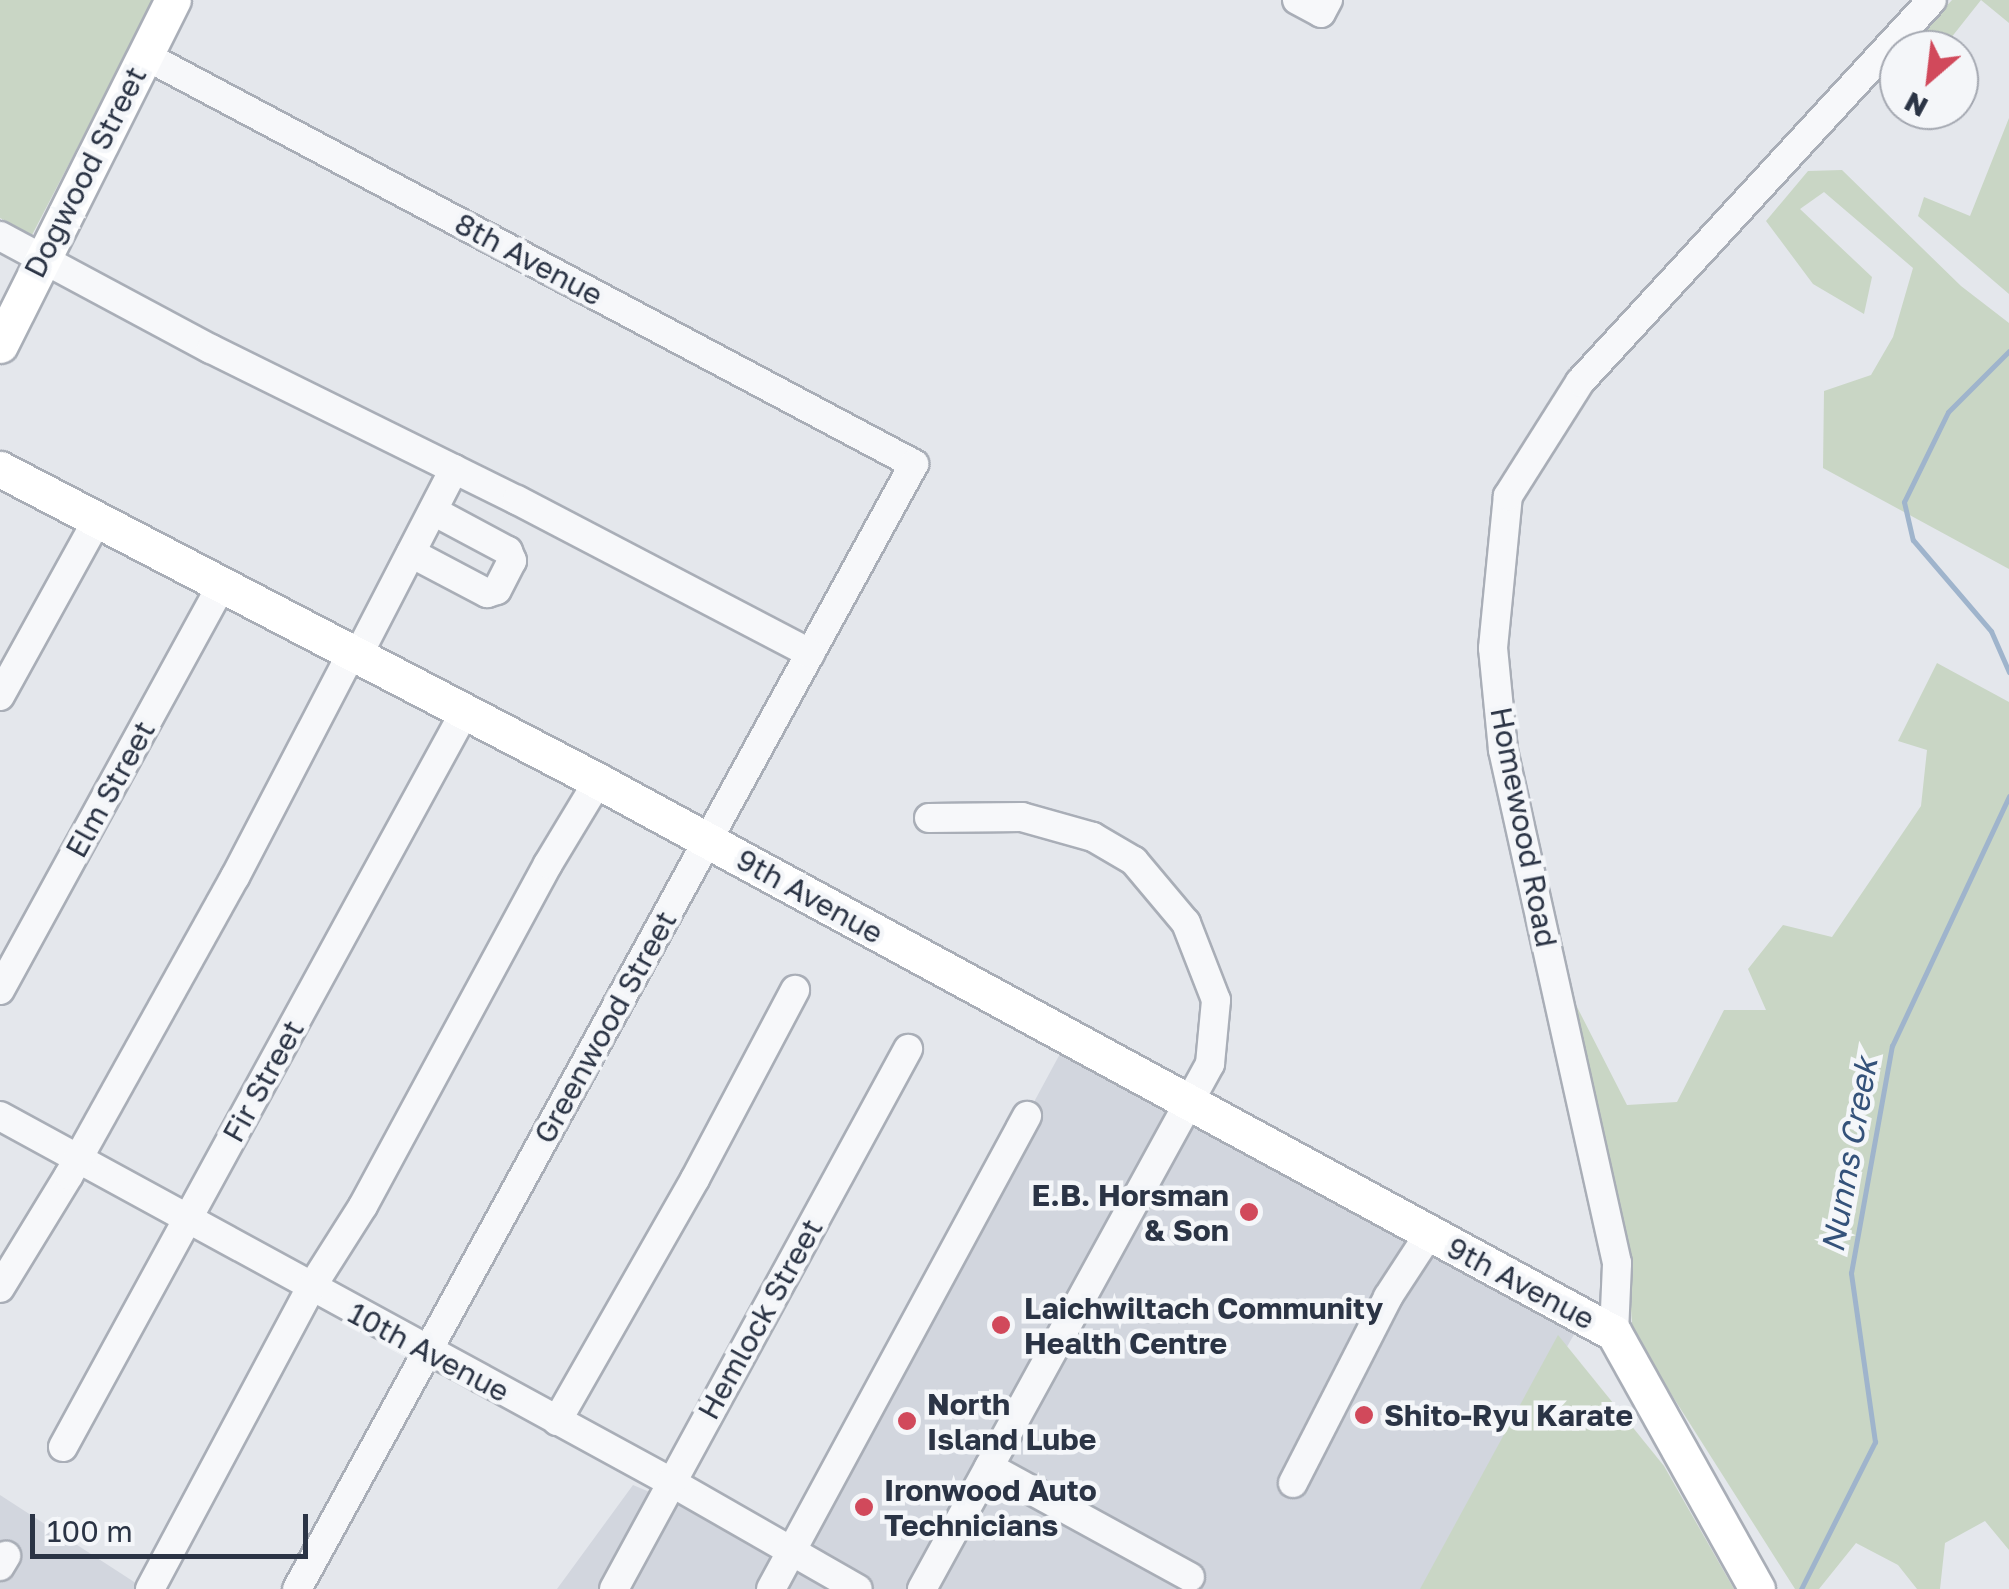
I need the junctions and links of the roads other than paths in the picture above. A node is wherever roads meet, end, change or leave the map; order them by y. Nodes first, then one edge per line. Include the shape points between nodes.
1 (173, 0) edge
2 (1915, 6) edge
3 (144, 54) junction
4 (0, 236) edge
5 (41, 257) junction
6 (0, 345) edge
7 (914, 464) joint
8 (0, 469) edge
9 (454, 469) junction
10 (433, 511) junction
11 (97, 520) junction
12 (411, 553) junction
13 (221, 588) junction
14 (810, 653) junction
15 (353, 657) junction
16 (0, 696) edge
17 (463, 715) junction
18 (598, 781) junction
19 (929, 818) dead end
20 (708, 840) junction
21 (0, 990) edge
22 (795, 990) dead end
23 (908, 1049) dead end
24 (1188, 1104) junction
25 (0, 1116) edge
26 (1028, 1116) dead end
27 (77, 1159) junction
28 (187, 1220) junction
29 (1429, 1234) junction
30 (0, 1288) edge
31 (311, 1288) junction
32 (1614, 1333) junction
33 (427, 1352) junction
34 (557, 1421) junction
35 (64, 1447) dead end
36 (989, 1466) junction
37 (671, 1482) junction
38 (1293, 1483) dead end
39 (791, 1552) junction
40 (1190, 1577) dead end
41 (150, 1589) edge
42 (297, 1589) edge
43 (614, 1589) edge
44 (770, 1589) edge
45 (858, 1589) edge
46 (922, 1589) edge
47 (1757, 1589) edge

1 - 3 main road, Dogwood Street
2 - 32 street, Homewood Road via 1580,382 1508,496 1492,648 1503,750 1617,1262
3 - 5 main road, Dogwood Street
3 - 7 street, 8th Avenue
4 - 5 street
5 - 6 main road, Dogwood Street
5 - 9 street via 211,350
7 - 14 street, Greenwood Street
8 - 11 main road, 9th Avenue
9 - 10 street
9 - 14 street
10 - 12 street
10 - 12 street via 508,551 512,562 497,590 487,593
11 - 13 main road, 9th Avenue
11 - 16 street
12 - 15 street
13 - 15 main road, 9th Avenue
13 - 21 street, Elm Street
14 - 20 street, Greenwood Street
15 - 17 main road, 9th Avenue
15 - 27 street
17 - 18 main road, 9th Avenue
17 - 28 street, Fir Street
18 - 20 main road, 9th Avenue
18 - 31 street
19 - 24 street via 1022,818 1093,837 1134,860 1186,923 1216,1000 1210,1064
20 - 24 main road, 9th Avenue
20 - 33 street, Greenwood Street
22 - 34 street
23 - 37 street, Hemlock Street
24 - 29 main road, 9th Avenue
24 - 36 street
25 - 27 street, 10th Avenue
26 - 39 street
27 - 28 street, 10th Avenue
27 - 30 street
28 - 31 street, 10th Avenue
28 - 35 street, Fir Street
29 - 32 main road, 9th Avenue
29 - 38 street via 1388,1297
31 - 33 street, 10th Avenue
31 - 41 street
32 - 47 main road
33 - 34 street, 10th Avenue
33 - 42 street, Greenwood Street
34 - 37 street, 10th Avenue
36 - 40 street
36 - 46 street
37 - 39 street, 10th Avenue
37 - 43 street, Hemlock Street
39 - 44 street
39 - 45 street, 10th Avenue

